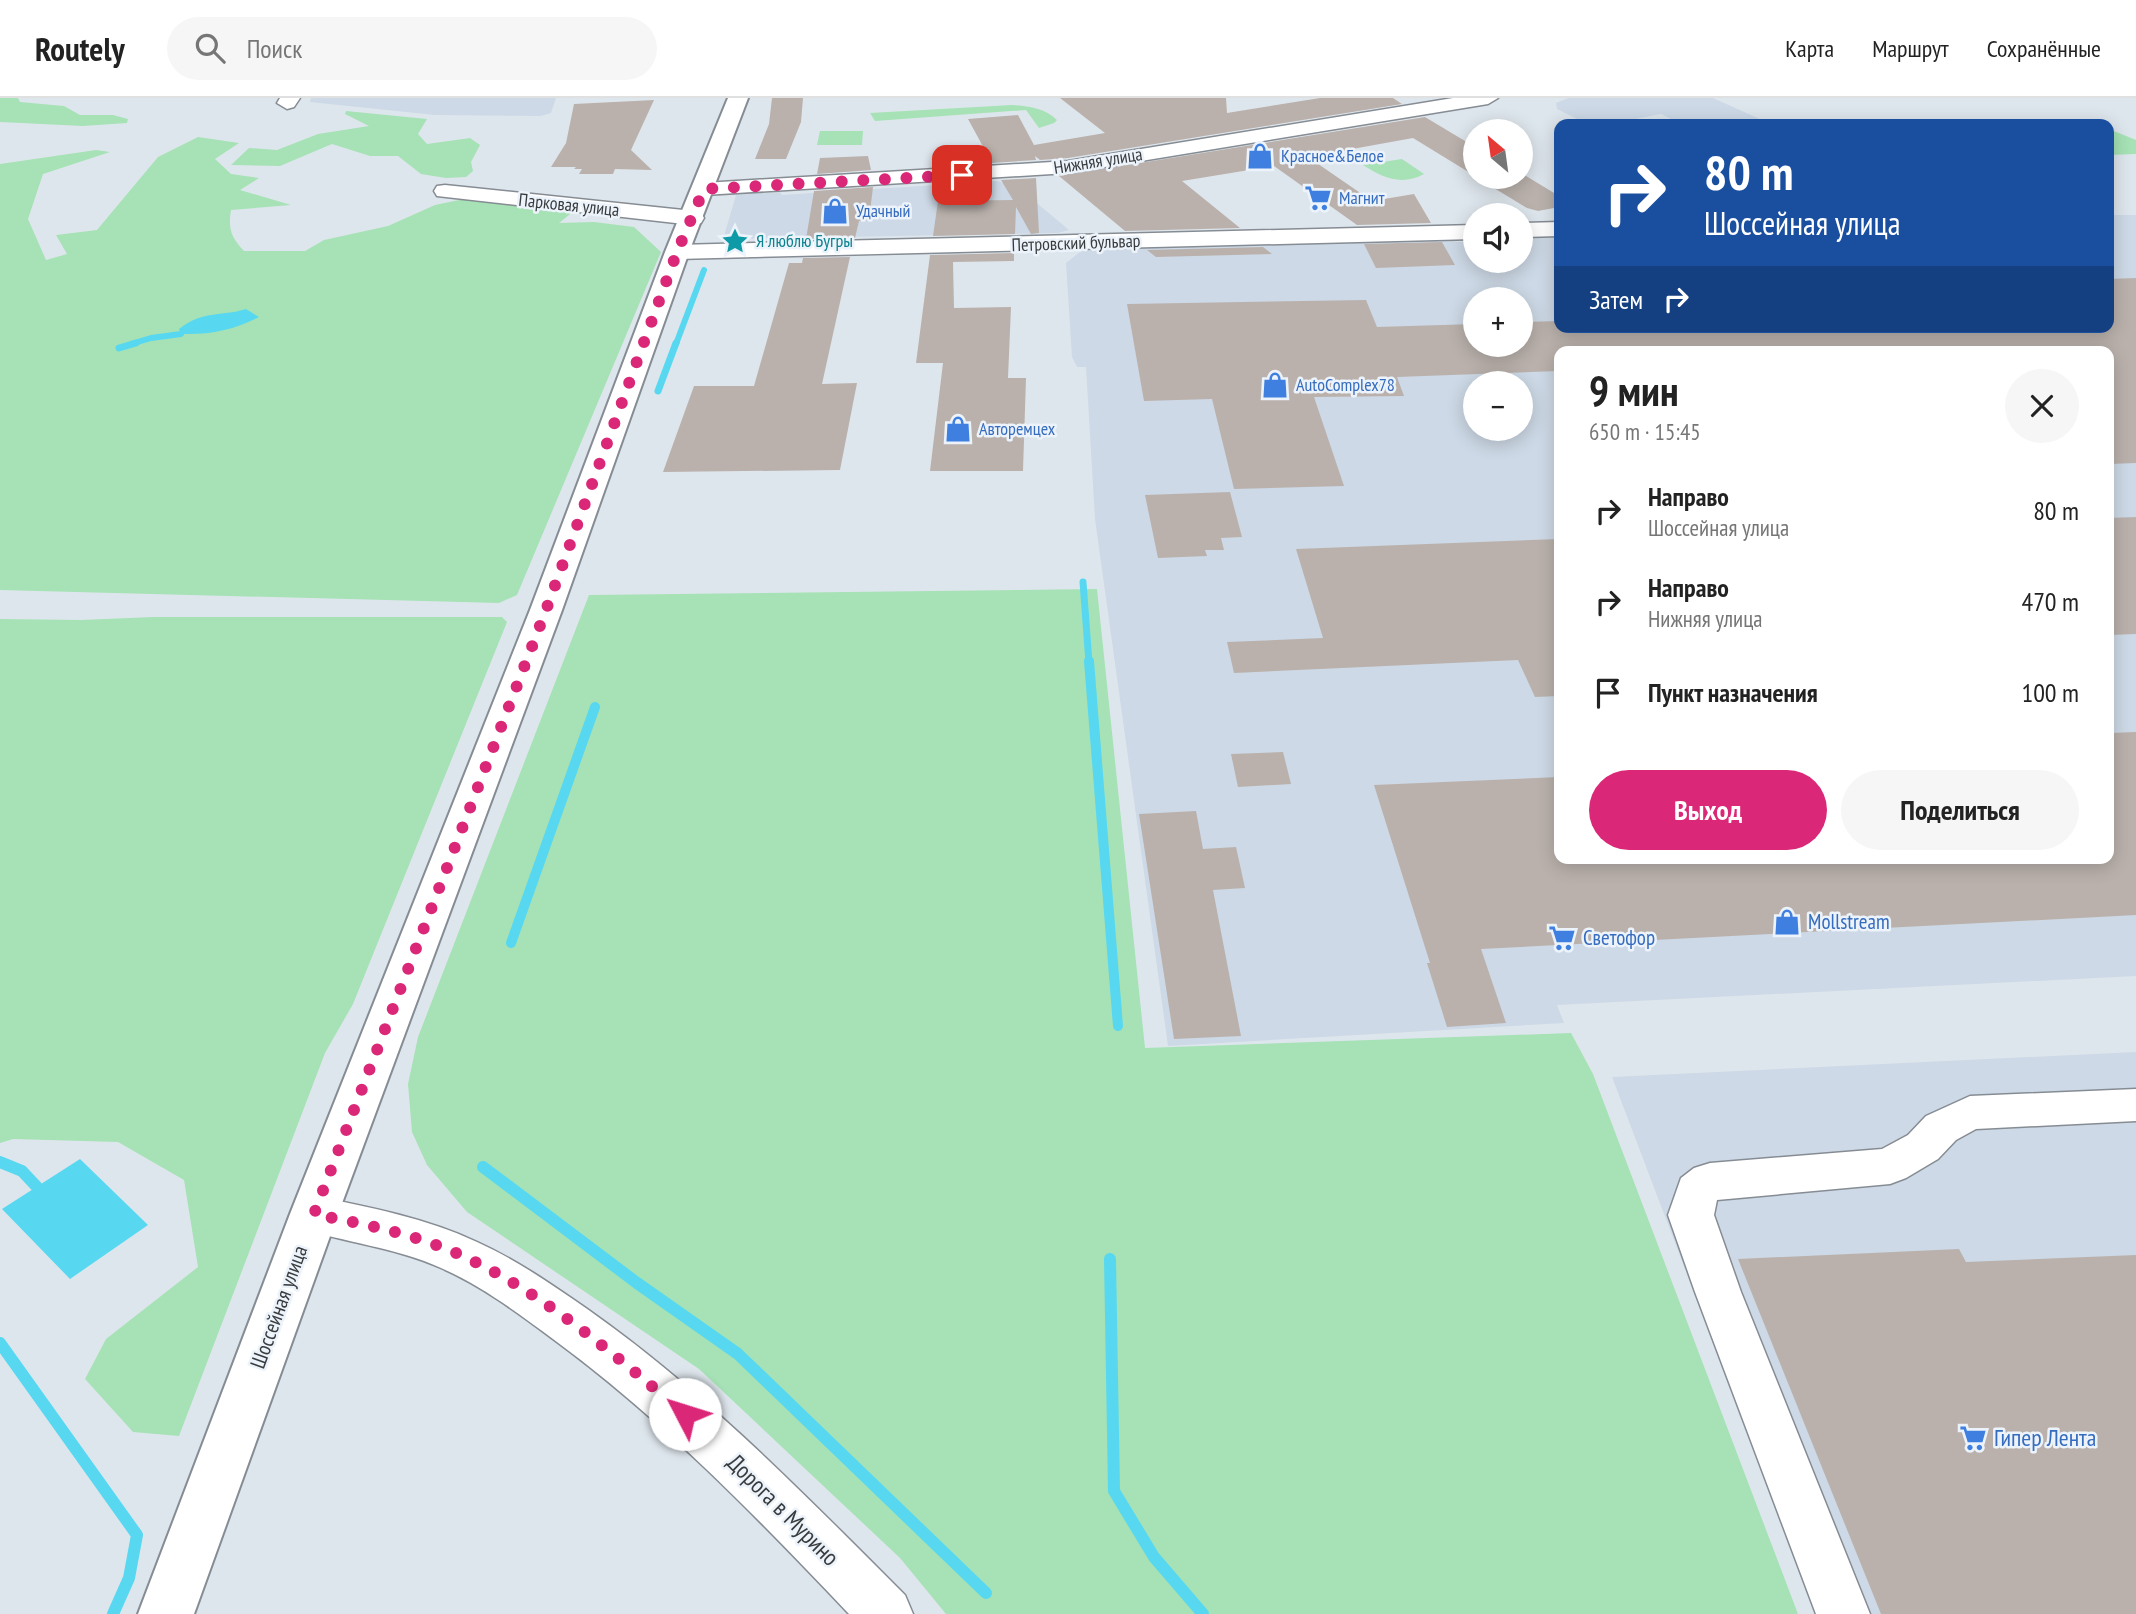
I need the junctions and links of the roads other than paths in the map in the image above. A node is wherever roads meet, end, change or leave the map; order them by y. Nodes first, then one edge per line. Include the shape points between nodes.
1 (738, 98) edge
2 (1488, 98) edge
3 (1401, 104) edge
4 (704, 189) junction
5 (445, 191) dead end
6 (693, 218) junction
7 (1554, 229) edge
8 (1533, 230) edge
9 (1463, 232) edge
10 (677, 252) junction
11 (2136, 1105) edge
12 (314, 1214) junction
13 (166, 1614) edge
14 (886, 1614) edge
15 (1843, 1614) edge

1 - 4 main road, Шоссейная улица
2 - 3 street, Нижняя улица
3 - 4 street, Нижняя улица via 1068,167
4 - 6 main road, Шоссейная улица
5 - 6 street, Парковая улица
6 - 10 main road, Шоссейная улица
7 - 8 street
9 - 10 street, Петровский бульвар
10 - 12 main road, Шоссейная улица via 551,597
11 - 15 street via 1970,1113 1941,1128 1923,1147 1890,1166 1710,1181 1697,1191 1691,1215
12 - 13 main road, Шоссейная улица
12 - 14 street, Дорога в Мурино via 441,1248 529,1294 601,1344 754,1479

